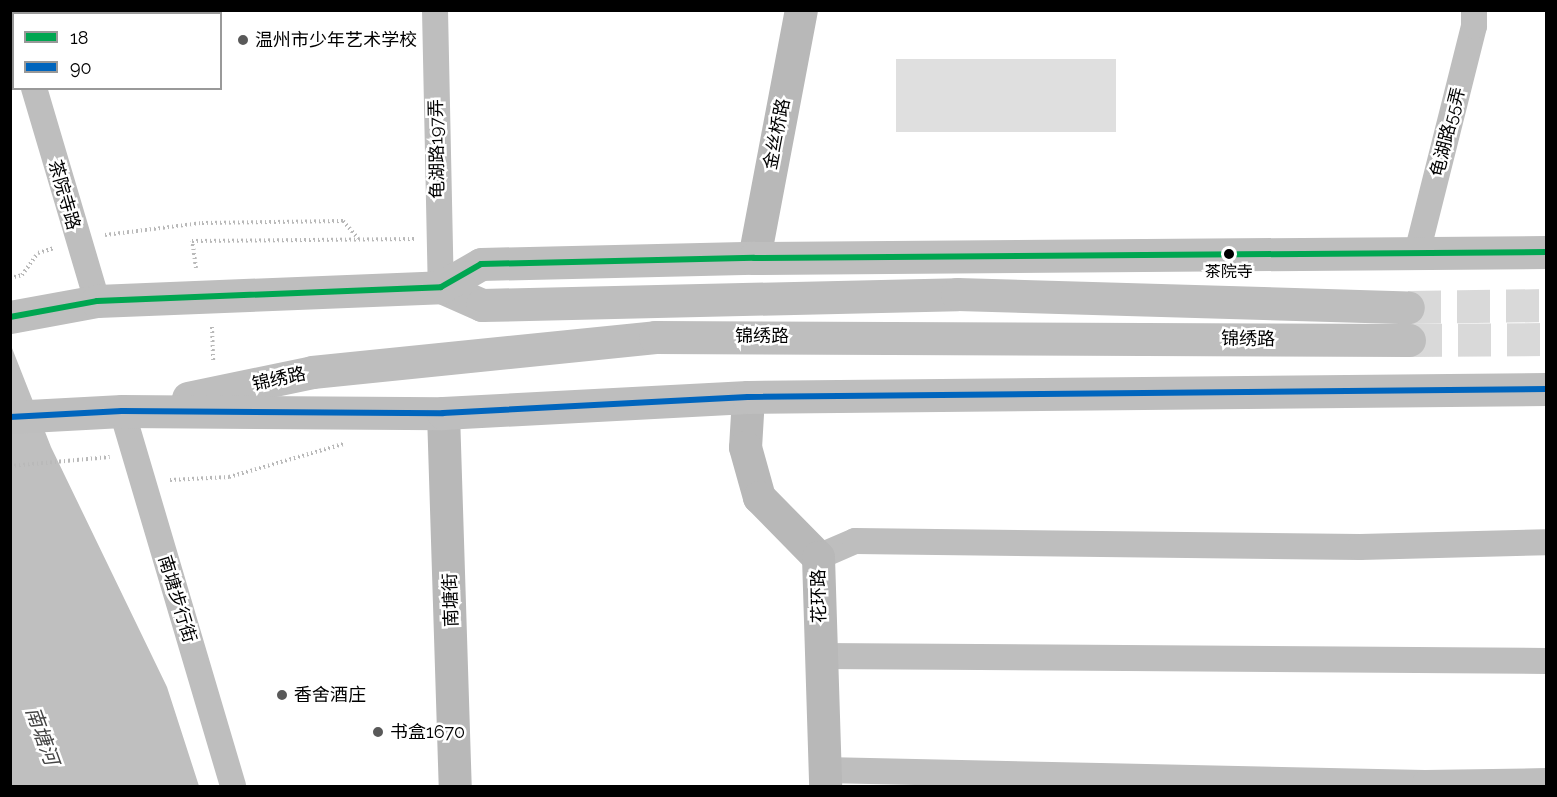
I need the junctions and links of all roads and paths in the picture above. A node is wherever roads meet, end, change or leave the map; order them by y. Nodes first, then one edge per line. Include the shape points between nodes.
1 (435, 10) edge
2 (801, 10) edge
3 (1474, 10) edge
4 (35, 90) edge
5 (358, 239) junction
6 (438, 240) junction
7 (78, 241) junction
8 (1546, 252) edge
9 (1418, 253) junction
10 (754, 258) junction
11 (10, 278) edge
12 (200, 279) dead end
13 (441, 287) junction
14 (97, 301) junction
15 (1408, 306) tunnel mouth
16 (17, 316) edge
17 (212, 323) dead end
18 (1409, 340) tunnel mouth
19 (212, 366) dead end
20 (1546, 389) edge
21 (748, 397) junction
22 (122, 411) junction
23 (443, 413) junction
24 (10, 417) edge
25 (344, 444) dead end
26 (134, 455) junction
27 (10, 466) edge
28 (1546, 542) edge
29 (818, 557) junction
30 (820, 656) junction
31 (1546, 661) edge
32 (824, 778) edge
33 (1546, 781) edge
34 (1284, 782) edge
35 (233, 786) edge
36 (455, 786) edge

1 - 6 street, 龟湖路197弄
2 - 10 street, 金丝桥路
3 - 9 street, 龟湖路55弄 via 1474,27
4 - 7 street, 茶院寺路
5 - 6 path
5 - 7 path via 344,221 143,227
5 - 12 path via 192,241 192,257
6 - 13 street, 龟湖路197弄
7 - 11 path via 38,253 22,274
7 - 14 street, 茶院寺路
8 - 9 main road, 锦绣路
9 - 10 main road, 锦绣路
10 - 13 main road, 锦绣路 via 481,264
13 - 14 main road, 锦绣路
13 - 15 main road, 锦绣路 via 482,305 957,294
14 - 16 main road, 锦绣路
17 - 19 path
18 - 22 main road, 锦绣路 via 655,337 312,372
20 - 21 main road, 锦绣路
21 - 23 main road, 锦绣路
21 - 29 street, 花环路 via 745,447 759,497
22 - 23 main road, 锦绣路
22 - 24 main road, 锦绣路
22 - 26 street, 南塘步行街
23 - 36 street, 南塘街
25 - 26 path via 229,477 174,482
26 - 27 path
26 - 35 street, 南塘步行街
28 - 29 street via 1360,547 855,541
29 - 30 street, 花环路
30 - 31 street
30 - 32 street, 花环路
32 - 34 street
33 - 34 street

